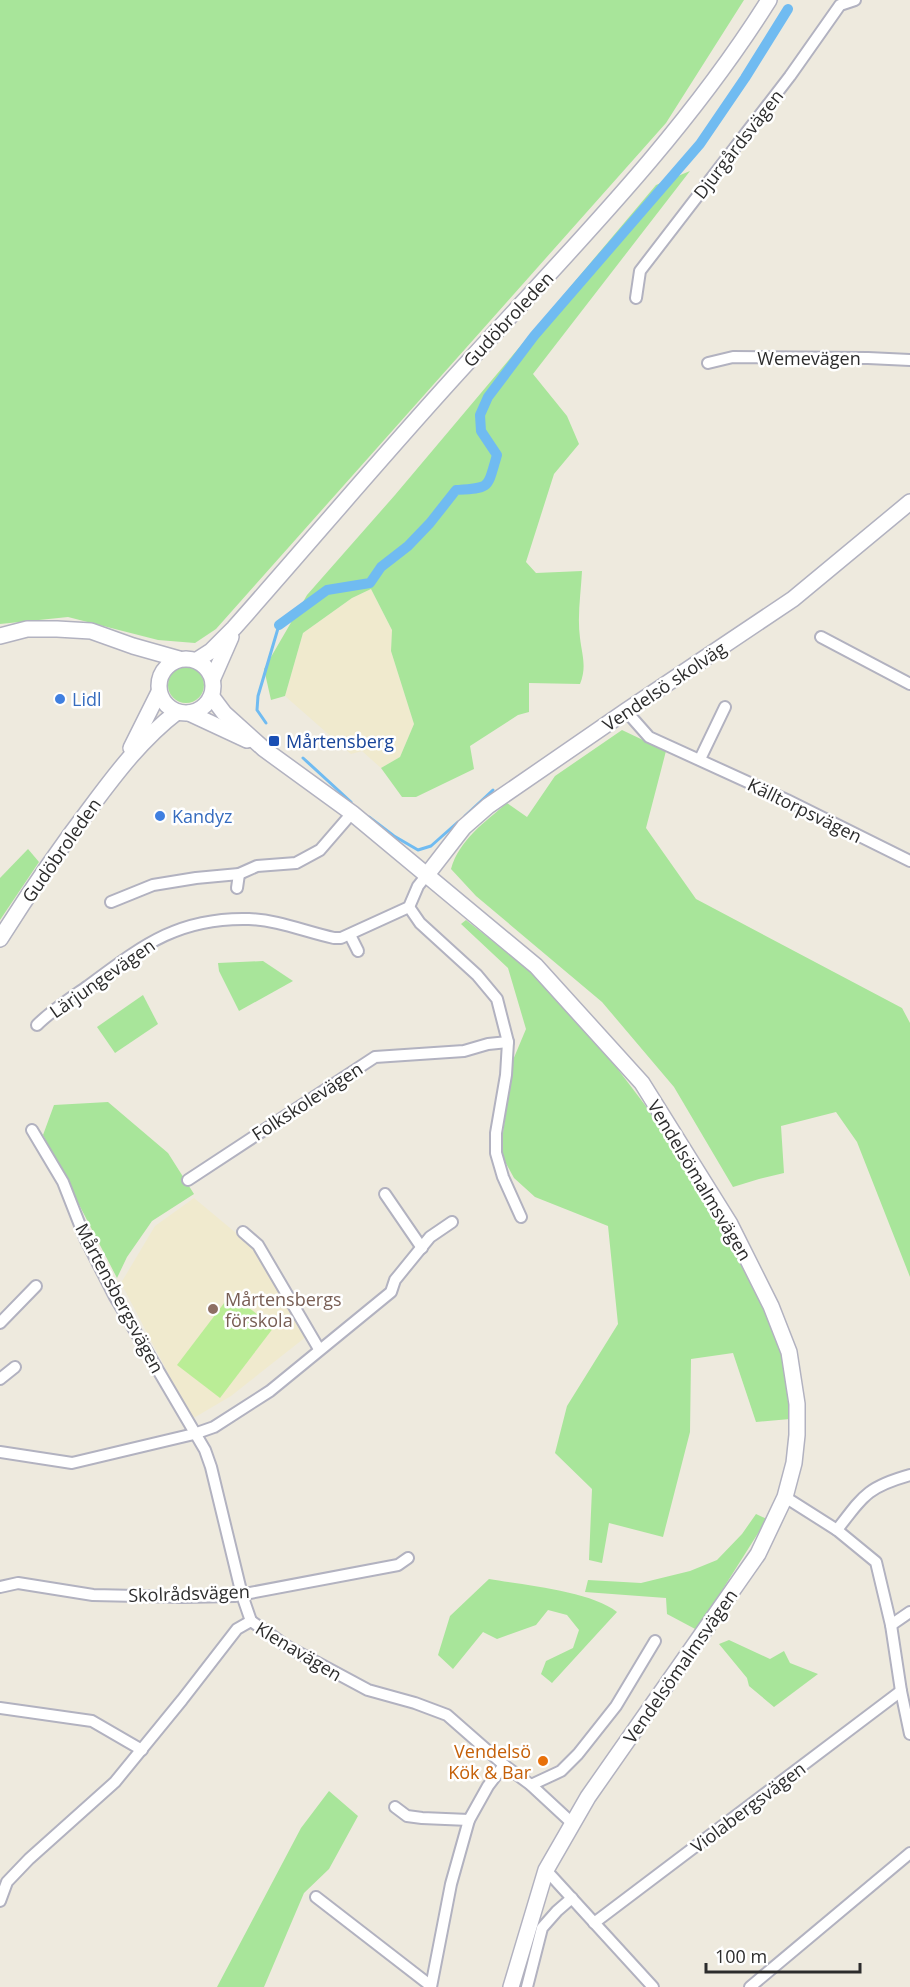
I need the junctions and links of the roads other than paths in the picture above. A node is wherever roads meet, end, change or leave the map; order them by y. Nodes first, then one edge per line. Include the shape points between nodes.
1 (769, 0) edge
2 (855, 0) edge
3 (636, 298) dead end
4 (910, 360) edge
5 (708, 363) dead end
6 (910, 502) edge
7 (234, 628) junction
8 (0, 636) edge
9 (821, 637) dead end
10 (133, 646) junction
11 (179, 659) junction
12 (197, 660) junction
13 (213, 678) junction
14 (910, 684) edge
15 (159, 685) junction
16 (212, 697) junction
17 (725, 707) dead end
18 (626, 711) junction
19 (183, 713) junction
20 (264, 749) junction
21 (700, 759) junction
22 (124, 763) junction
23 (352, 813) junction
24 (910, 861) edge
25 (239, 874) junction
26 (426, 876) junction
27 (237, 888) dead end
28 (111, 902) dead end
29 (409, 907) junction
30 (350, 935) junction
31 (0, 939) edge
32 (358, 951) dead end
33 (37, 1025) dead end
34 (508, 1042) junction
35 (32, 1130) dead end
36 (188, 1180) dead end
37 (385, 1194) dead end
38 (520, 1217) dead end
39 (452, 1222) dead end
40 (243, 1232) dead end
41 (422, 1248) junction
42 (36, 1286) dead end
43 (0, 1323) edge
44 (319, 1349) junction
45 (15, 1367) dead end
46 (0, 1379) edge
47 (194, 1434) junction
48 (0, 1452) edge
49 (910, 1475) edge
50 (785, 1497) junction
51 (837, 1530) junction
52 (408, 1558) dead end
53 (1, 1584) edge
54 (242, 1595) junction
55 (910, 1611) edge
56 (251, 1621) junction
57 (891, 1625) junction
58 (655, 1641) dead end
59 (901, 1691) junction
60 (0, 1708) edge
61 (910, 1734) edge
62 (142, 1750) junction
63 (504, 1765) junction
64 (531, 1785) junction
65 (394, 1807) dead end
66 (469, 1820) junction
67 (572, 1823) junction
68 (910, 1853) edge
69 (546, 1870) junction
70 (3, 1881) edge
71 (315, 1897) dead end
72 (572, 1898) junction
73 (0, 1901) edge
74 (594, 1923) junction
75 (431, 1987) edge
76 (511, 1987) edge
77 (527, 1987) edge
78 (653, 1987) edge
79 (750, 1987) edge

1 - 7 street, Gudöbroleden via 723,70 636,179 459,371
2 - 3 street, Djurgårdsvägen via 840,5 640,271
4 - 5 street, Wemevägen via 733,357
6 - 18 street, Vendelsö skolväg via 793,599
7 - 12 street, Gudöbroleden
7 - 13 street, Gudöbroleden
8 - 10 street via 27,629 57,628 92,631
9 - 14 street
10 - 11 street
10 - 15 street via 150,664
11 - 12 street
11 - 15 street via 171,663
12 - 13 street
13 - 16 street
15 - 19 street via 168,707
15 - 22 street, Gudöbroleden
16 - 19 street via 200,710
16 - 20 street, Vendelsömalmsvägen
17 - 21 street
18 - 21 street, Källtorpsvägen via 650,737
18 - 26 street, Vendelsö skolväg via 488,806 464,827
19 - 20 street, Vendelsömalmsvägen
19 - 22 street, Gudöbroleden via 158,727
20 - 23 street, Vendelsömalmsvägen
21 - 24 street, Källtorpsvägen
22 - 31 street, Gudöbroleden
23 - 25 street via 320,850 296,863 257,866
23 - 26 street, Vendelsömalmsvägen
25 - 27 street
25 - 28 street via 153,885
26 - 29 street
26 - 50 street, Vendelsömalmsvägen via 536,966 642,1083 730,1224 789,1352 797,1435
29 - 30 street, Lärjungevägen
29 - 34 street via 420,923 477,975 497,999
30 - 32 street
30 - 33 street, Lärjungevägen via 334,938 251,919 199,923 157,938 130,954
34 - 36 street, Folkskolevägen via 464,1051 375,1057
34 - 38 street via 496,1153
35 - 47 street, Mårtensbergsvägen via 63,1182 85,1238 115,1297
37 - 41 street
39 - 41 street via 430,1237
40 - 44 street via 258,1245
41 - 44 street via 395,1280 391,1292
42 - 43 street
44 - 47 street via 270,1391 214,1427
45 - 46 street
47 - 48 street via 72,1463
47 - 54 street, Mårtensbergsvägen via 211,1467
49 - 51 street via 879,1485 864,1495
50 - 51 street
50 - 67 street, Vendelsömalmsvägen via 758,1554
51 - 57 street via 876,1562
52 - 54 street, Skolrådsvägen via 398,1565
53 - 54 street, Skolrådsvägen via 18,1583 93,1595
54 - 56 street, Mårtensbergsvägen
55 - 57 street
56 - 62 street, Klenavägen via 237,1629
56 - 63 street, Klenavägen via 288,1647 368,1690 447,1716
57 - 59 street
58 - 64 street via 616,1706 578,1754 561,1771
59 - 61 street
59 - 74 street, Violabergsvägen
60 - 62 street via 92,1721
62 - 70 street, Klenavägen via 115,1782
63 - 64 street, Klenavägen
63 - 66 street
64 - 67 street, Klenavägen
65 - 66 street via 407,1816
66 - 75 street via 451,1884
67 - 69 street, Vendelsömalmsvägen
68 - 79 street
69 - 72 street
69 - 76 street, Vendelsömalmsvägen
70 - 73 street, Klenavägen
71 - 75 street
72 - 74 street
72 - 77 street via 542,1928
74 - 78 street

